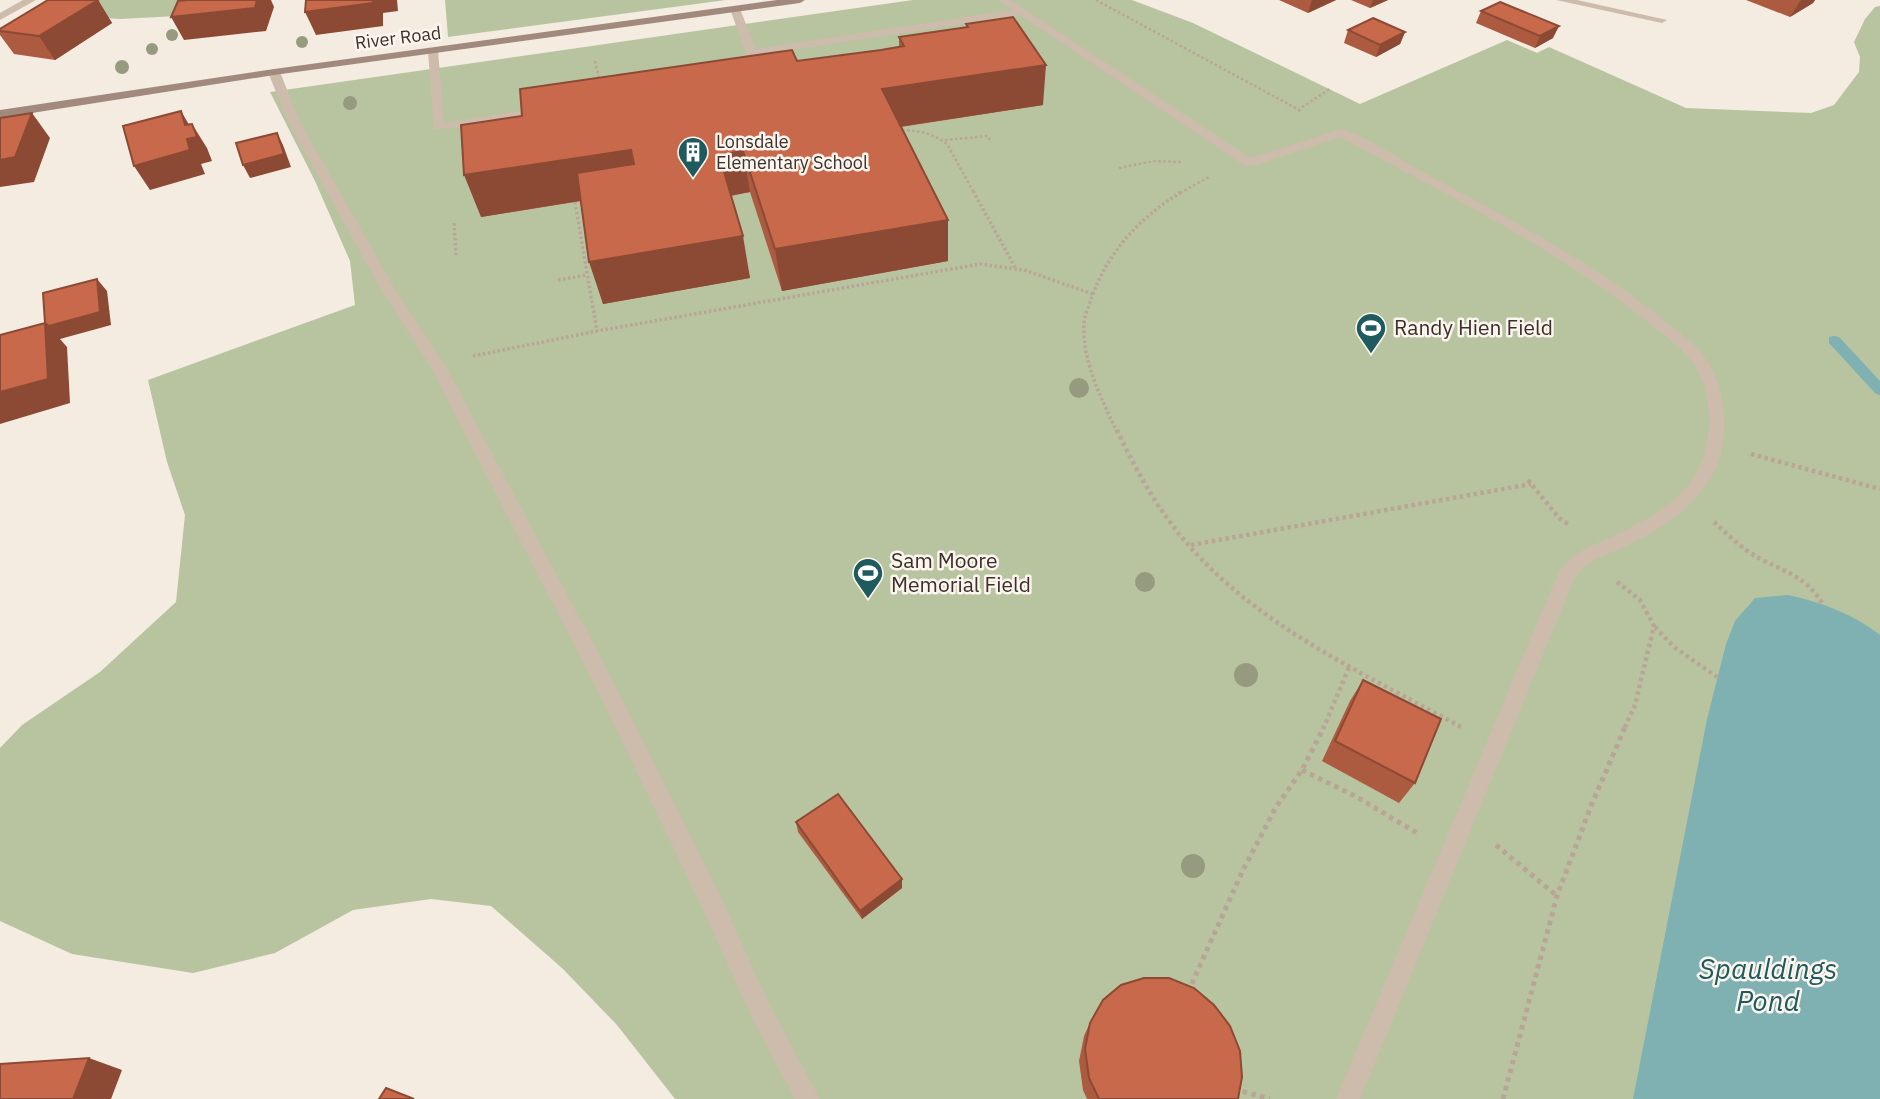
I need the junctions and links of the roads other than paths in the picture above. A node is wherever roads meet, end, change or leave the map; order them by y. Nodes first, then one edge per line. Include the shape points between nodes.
1 (31, 0) edge
2 (800, 0) edge
3 (1004, 0) edge
4 (1561, 0) edge
5 (734, 9) junction
6 (1021, 12) junction
7 (0, 17) edge
8 (1662, 20) dead end
9 (433, 51) junction
10 (752, 53) junction
11 (274, 72) junction
12 (749, 82) edge
13 (553, 110) edge
14 (0, 114) edge
15 (808, 1099) edge
16 (1348, 1099) edge

1 - 7 street
2 - 5 main road, River Road
3 - 6 street
4 - 8 street
5 - 9 main road, River Road
5 - 10 street
6 - 10 street
6 - 16 street via 1250,163 1341,133 1500,218 1645,310 1698,359 1713,392 1716,444 1690,495 1669,515 1583,556 1566,576
9 - 11 main road, River Road
9 - 13 street via 438,127
10 - 12 street via 762,80
11 - 14 main road, River Road
11 - 15 street via 294,122 388,289 437,365 605,685 761,1012

